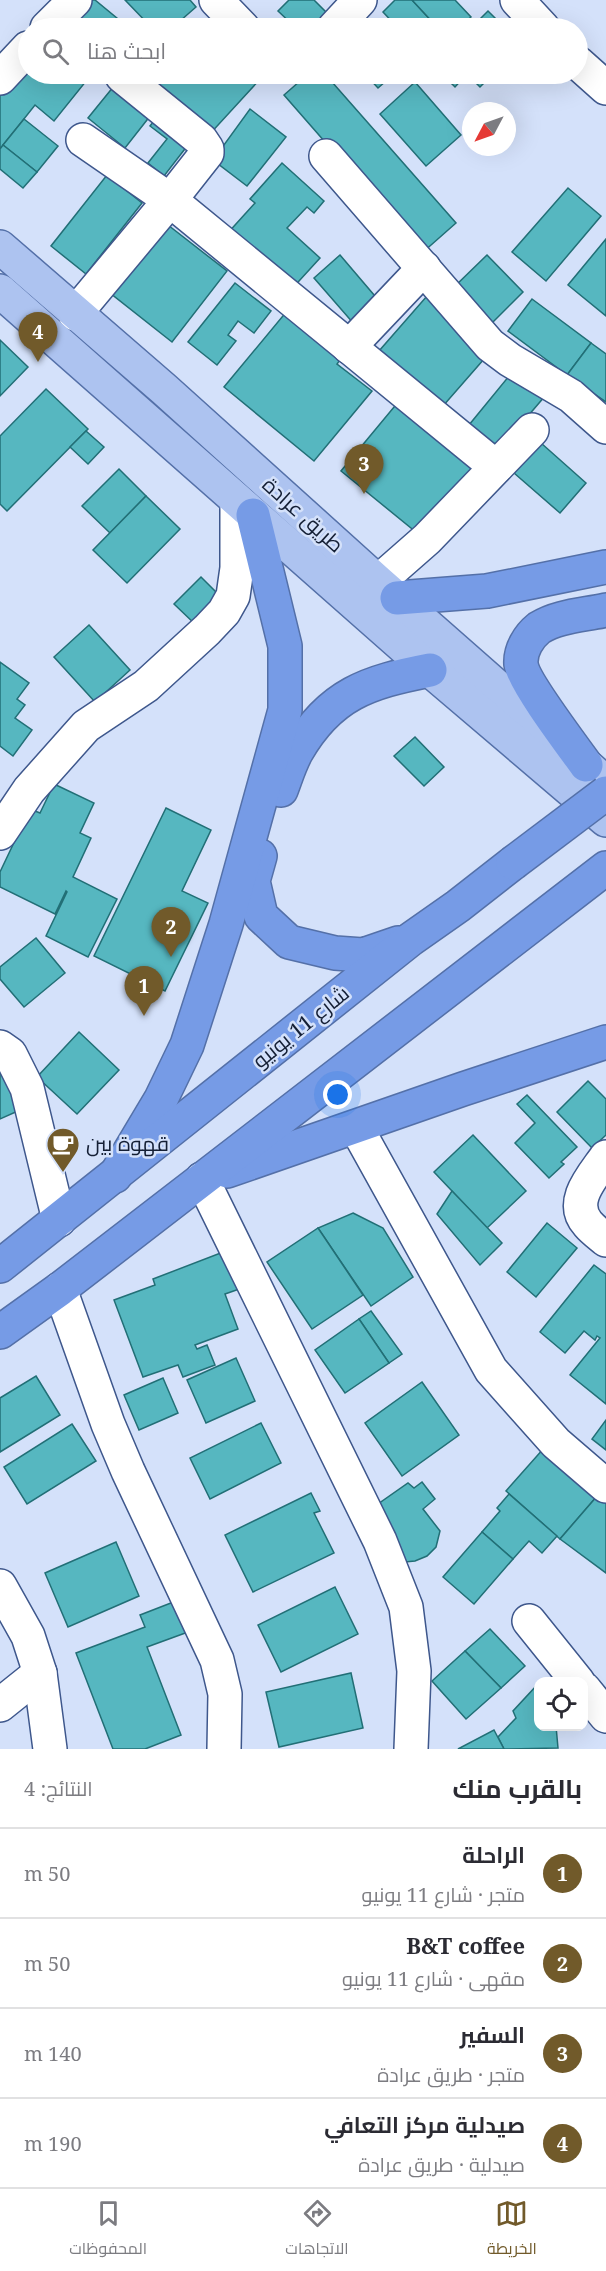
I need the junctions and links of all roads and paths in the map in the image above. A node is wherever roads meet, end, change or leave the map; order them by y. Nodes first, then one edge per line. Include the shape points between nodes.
1 (75, 0) edge
2 (216, 0) edge
3 (360, 0) edge
4 (517, 0) edge
5 (57, 18) edge
6 (233, 18) edge
7 (343, 18) edge
8 (534, 18) edge
9 (18, 59) edge
10 (588, 72) edge
11 (0, 78) edge
12 (132, 84) edge
13 (606, 88) edge
14 (83, 140) dead end
15 (326, 156) dead end
16 (170, 200) junction
17 (0, 246) edge
18 (424, 268) junction
19 (0, 291) edge
20 (75, 314) junction
21 (349, 347) junction
22 (606, 427) edge
23 (532, 430) dead end
24 (496, 467) junction
25 (245, 508) junction
26 (606, 567) edge
27 (388, 590) junction
28 (606, 610) edge
29 (430, 670) junction
30 (596, 774) edge
31 (606, 793) edge
32 (606, 820) edge
33 (0, 833) edge
34 (606, 868) edge
35 (411, 939) junction
36 (606, 1042) edge
37 (0, 1047) edge
38 (356, 1127) junction
39 (606, 1157) edge
40 (115, 1176) junction
41 (202, 1179) junction
42 (58, 1220) junction
43 (606, 1240) edge
44 (1, 1264) edge
45 (60, 1289) junction
46 (0, 1332) edge
47 (606, 1486) edge
48 (0, 1586) edge
49 (529, 1622) dead end
50 (40, 1673) junction
51 (574, 1677) edge
52 (588, 1694) edge
53 (0, 1705) edge
54 (606, 1716) edge
55 (50, 1749) edge
56 (224, 1749) edge
57 (411, 1749) edge

1 - 5 street
2 - 6 street
3 - 7 street
4 - 8 street
9 - 11 street
10 - 13 street
12 - 16 street via 207,149
14 - 16 street
15 - 18 street
16 - 20 street
16 - 21 street
17 - 20 main road, طريق عرادة
18 - 21 street
18 - 22 street via 490,345 571,396
19 - 25 main road, طريق عرادة
20 - 27 main road, طريق عرادة
21 - 24 street
23 - 24 street
24 - 27 street via 427,539
25 - 29 main road, طريق عرادة
25 - 33 street via 233,596 224,612 146,686 86,726 29,790
25 - 40 highway via 285,646 285,710 226,924 187,1045 161,1099
26 - 27 highway via 487,591
27 - 30 main road, طريق عرادة
28 - 30 highway via 541,627 531,634 521,664 532,687
29 - 32 main road, طريق عرادة
29 - 35 highway via 387,678 352,692 320,717 296,753 253,881 261,916 289,942 363,956
31 - 35 highway, شارع 11 يونيو, bridge
34 - 41 highway
35 - 40 highway, شارع 11 يونيو
36 - 38 highway
37 - 42 street via 10,1054 27,1088
38 - 41 highway
38 - 47 street via 491,1370 556,1443
39 - 43 street via 582,1194 581,1210 586,1223
40 - 42 highway, شارع 11 يونيو
41 - 45 highway
41 - 57 street via 380,1541 406,1607 414,1671
42 - 44 highway, شارع 11 يونيو
45 - 46 highway
45 - 56 street via 108,1424 217,1660 225,1694
48 - 50 street via 28,1636
49 - 51 street
50 - 53 street
50 - 55 street
52 - 54 street

